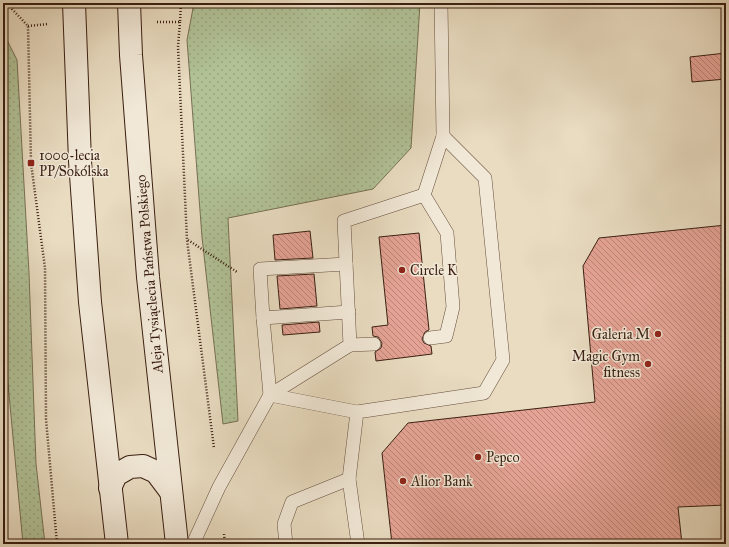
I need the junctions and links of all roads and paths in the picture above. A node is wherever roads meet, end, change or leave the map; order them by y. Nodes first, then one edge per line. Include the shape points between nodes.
1 (11, 3) edge
2 (74, 3) edge
3 (129, 3) edge
4 (441, 3) edge
5 (180, 22) dead end
6 (443, 136) junction
7 (424, 195) junction
8 (187, 240) junction
9 (346, 264) junction
10 (262, 288) junction
11 (349, 312) junction
12 (263, 318) junction
13 (430, 338) dead end
14 (374, 344) dead end
15 (350, 345) junction
16 (270, 395) junction
17 (357, 412) junction
18 (349, 478) junction
19 (219, 487) junction
20 (110, 488) junction
21 (171, 492) junction
22 (223, 530) dead end
23 (57, 544) edge
24 (118, 544) edge
25 (177, 544) edge
26 (193, 544) edge
27 (225, 544) edge
28 (286, 544) edge
29 (358, 544) edge

1 - 23 path via 12,8 28,26 31,163 45,268 46,419
2 - 20 main road via 80,161 89,286
3 - 21 main road, Aleja Tysiąclecia Państwa Polskiego via 148,277
4 - 6 lane
5 - 8 path via 178,47
6 - 7 lane
6 - 17 lane via 486,178 503,360 484,393
7 - 9 lane via 344,221
7 - 13 lane via 447,233 453,307 446,336
8 - 10 path
8 - 19 path
9 - 10 lane via 260,270
9 - 11 lane
10 - 12 lane
11 - 12 lane
11 - 15 lane
12 - 16 lane
14 - 15 lane
15 - 16 lane
16 - 17 lane
16 - 19 lane
17 - 18 lane
18 - 28 lane via 292,502 284,524
18 - 29 lane
19 - 26 lane
20 - 21 main road via 116,475 130,467 142,466 156,472
20 - 24 main road
21 - 25 main road, Aleja Tysiąclecia Państwa Polskiego
22 - 27 path

